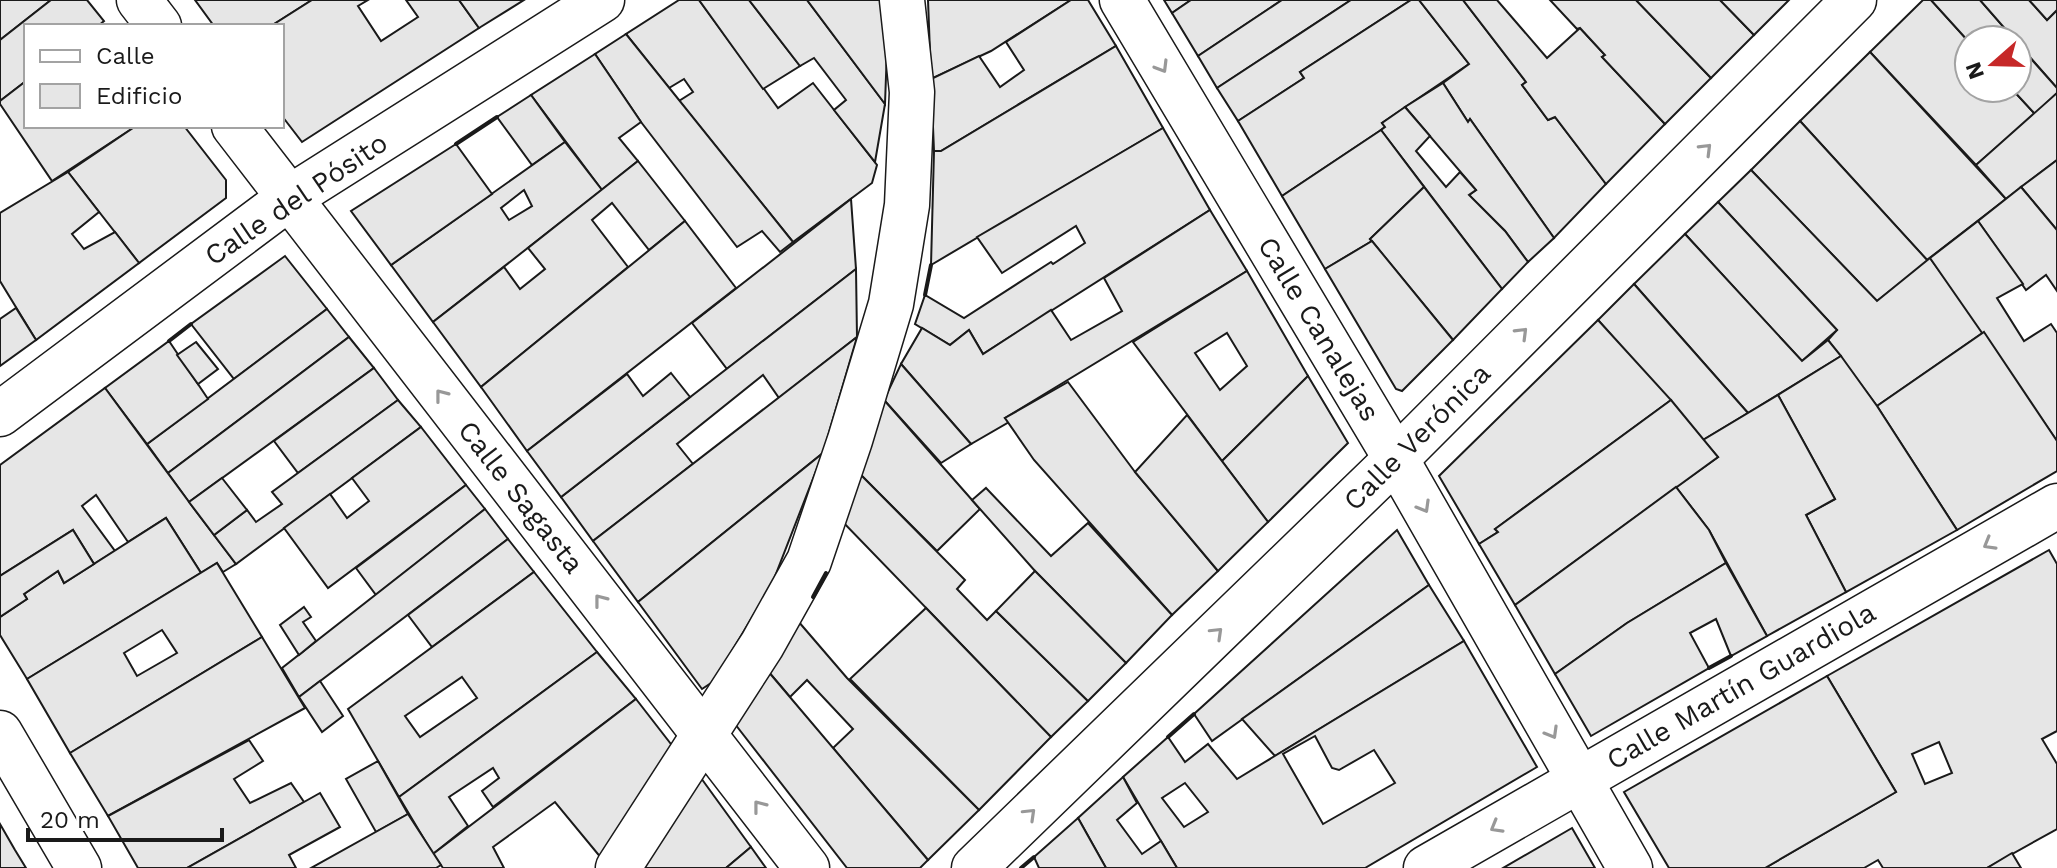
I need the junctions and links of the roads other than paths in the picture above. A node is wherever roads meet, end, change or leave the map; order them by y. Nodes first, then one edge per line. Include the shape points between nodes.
1 (139, 0) edge
2 (602, 0) edge
3 (902, 0) edge
4 (1122, 0) edge
5 (1854, 0) edge
6 (157, 24) edge
7 (236, 128) edge
8 (289, 198) junction
9 (0, 414) edge
10 (1396, 459) junction
11 (2057, 506) edge
12 (0, 733) edge
13 (704, 733) junction
14 (1578, 779) junction
15 (79, 868) edge
16 (618, 868) edge
17 (807, 868) edge
18 (974, 868) edge
19 (1426, 868) edge
20 (1630, 868) edge

1 - 6 street
2 - 8 street, Calle del Pósito
3 - 13 street via 912,92 907,205 891,304 809,561
4 -> 10 street, Calle Canalejas
10 -> 5 street, Calle Verónica
7 - 8 street, Calle Sagasta
8 - 9 street, Calle del Pósito
13 -> 8 street, Calle Sagasta
10 -> 14 street, Calle Canalejas
18 -> 10 street, Calle Verónica
11 -> 14 street, Calle Martín Guardiola
12 - 15 street
13 - 16 street
17 -> 13 street, Calle Sagasta
14 -> 19 street, Calle Martín Guardiola
14 - 20 street, Calle Canalejas

